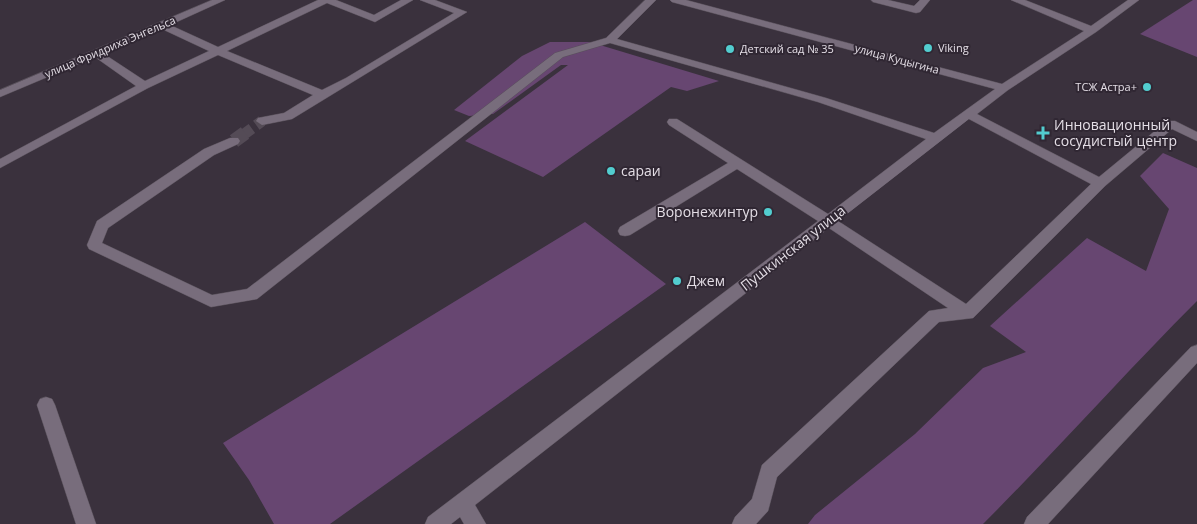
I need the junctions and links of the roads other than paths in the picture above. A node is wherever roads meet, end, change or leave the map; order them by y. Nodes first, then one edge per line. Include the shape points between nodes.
1 (217, 0) edge
2 (327, 0) edge
3 (408, 0) edge
4 (425, 0) edge
5 (651, 0) edge
6 (675, 0) edge
7 (876, 0) edge
8 (925, 0) edge
9 (1016, 0) edge
10 (1134, 0) edge
11 (162, 25) junction
12 (1092, 30) junction
13 (610, 40) junction
14 (215, 50) junction
15 (96, 53) junction
16 (144, 86) junction
17 (1004, 88) junction
18 (0, 94) edge
19 (322, 94) junction
20 (968, 114) junction
21 (262, 121) tunnel mouth
22 (673, 122) dead end
23 (1197, 137) edge
24 (936, 138) junction
25 (234, 141) tunnel mouth
26 (737, 163) junction
27 (0, 164) edge
28 (1100, 183) junction
29 (828, 221) junction
30 (625, 231) dead end
31 (967, 313) junction
32 (1197, 352) edge
33 (46, 405) dead end
34 (462, 503) junction
35 (86, 524) edge
36 (435, 524) edge
37 (476, 524) edge
38 (742, 524) edge
39 (1034, 524) edge

1 - 11 street, улица Фридриха Энгельса
2 - 3 street via 375,19
2 - 14 street
4 - 19 street via 462,12
5 - 13 street
6 - 17 street, улица Куцыгина
7 - 8 street via 916,10
9 - 12 street
10 - 12 street, Пушкинская улица
11 - 14 street
11 - 15 street, улица Фридриха Энгельса
12 - 17 street, Пушкинская улица
13 - 24 street via 822,100
13 - 25 street via 559,54 251,295 211,301 94,245 102,225 209,152
14 - 16 street
14 - 19 street
15 - 16 street
15 - 18 street, улица Фридриха Энгельса
16 - 27 street
17 - 20 street, Пушкинская улица
19 - 21 street via 288,116
20 - 24 street, Пушкинская улица
20 - 28 street
22 - 26 street
23 - 28 street via 1171,124
24 - 29 street, Пушкинская улица
26 - 29 street
26 - 30 street
28 - 31 street
29 - 31 street
29 - 34 street, Пушкинская улица
31 - 38 street via 935,316 769,472 761,504
32 - 39 street
33 - 35 street
34 - 36 street, Пушкинская улица
34 - 37 street

